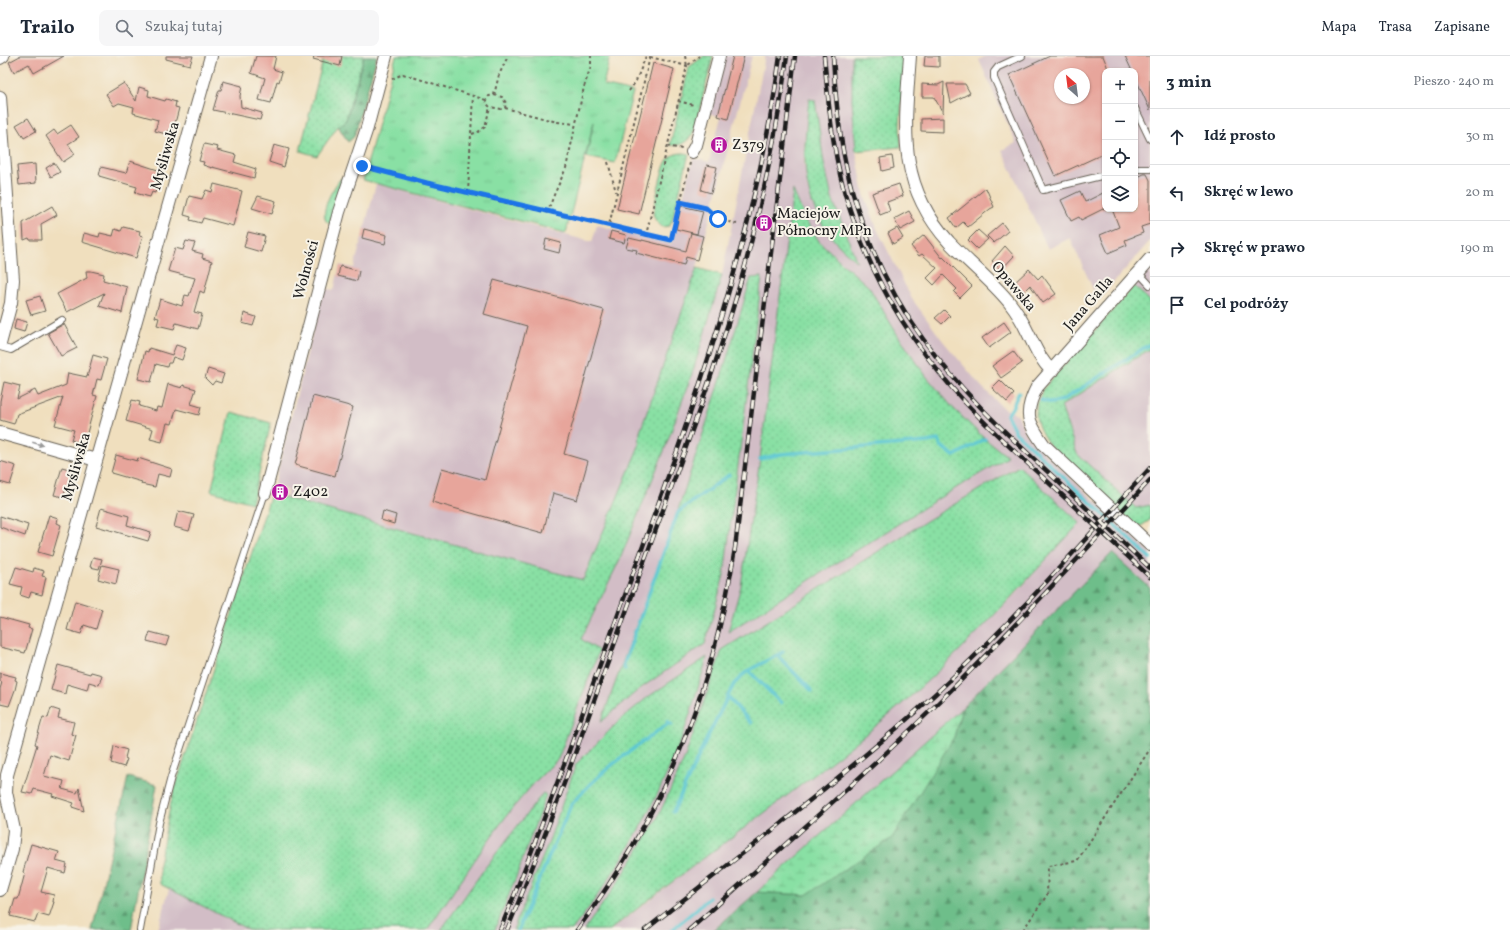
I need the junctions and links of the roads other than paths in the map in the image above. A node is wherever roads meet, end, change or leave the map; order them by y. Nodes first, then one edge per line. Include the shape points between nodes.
1 (3, 56) edge
2 (210, 56) edge
3 (386, 56) edge
4 (719, 56) edge
5 (910, 56) edge
6 (1022, 56) edge
7 (0, 58) edge
8 (0, 97) edge
9 (1138, 114) edge
10 (1150, 139) edge
11 (692, 152) road end
12 (1138, 169) edge
13 (1150, 169) edge
14 (1102, 176) edge
15 (1150, 259) edge
16 (1138, 272) junction
17 (1150, 285) edge
18 (62, 320) dead end
19 (0, 344) edge
20 (0, 347) edge
21 (1052, 371) junction
22 (0, 433) edge
23 (96, 460) junction
24 (265, 493) joint
25 (1150, 545) edge
26 (0, 890) edge
27 (140, 930) edge

1 - 7 street
2 - 23 street, Myśliwska
3 - 24 street, Wolności via 367,128 341,206
4 - 11 street
5 - 21 street, Opawska via 906,146 919,196 941,233 1011,305 1038,355
6 - 14 lane via 998,67 994,72 994,78 1043,190
8 - 19 street via 13,280 11,303
9 - 10 lane
12 - 13 lane
15 - 16 street, Jana Galla
16 - 17 lane
16 - 21 street, Jana Galla
18 - 20 lane via 11,350
21 - 25 street via 1038,387 1029,406 1032,427 1044,445
22 -> 23 street
23 - 26 street, Myśliwska via 7,775 6,792 14,830 12,849
24 - 27 lane via 171,777 159,823

